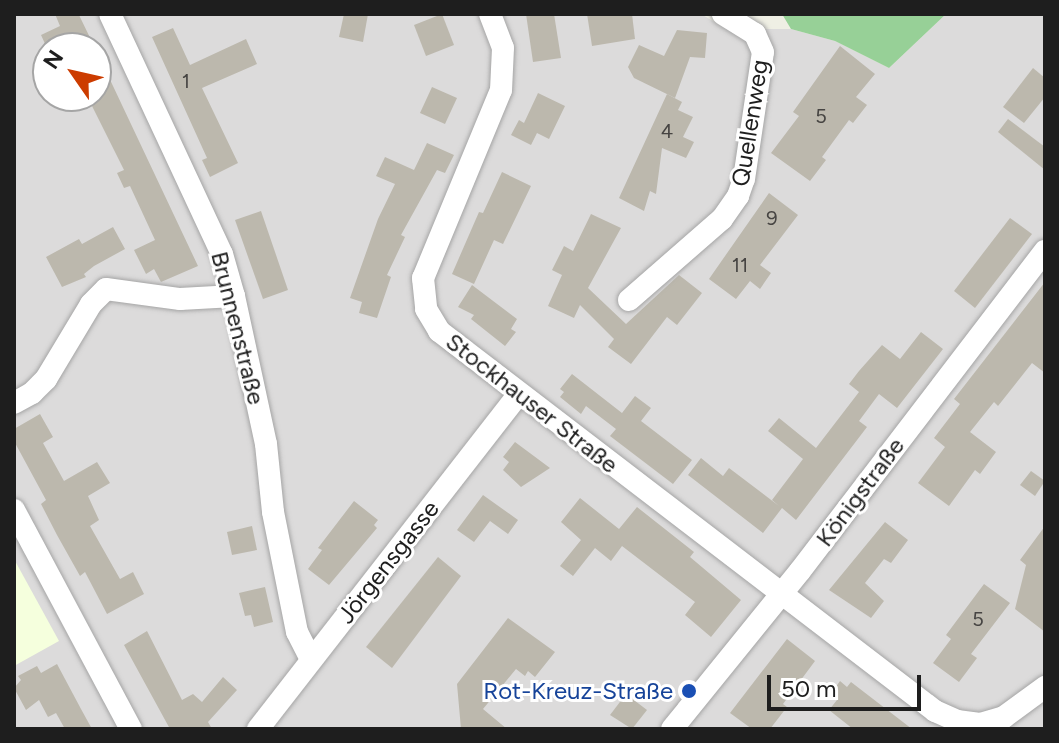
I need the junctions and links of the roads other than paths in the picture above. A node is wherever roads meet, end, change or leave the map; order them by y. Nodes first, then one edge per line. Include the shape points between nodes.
1 (110, 14) edge
2 (490, 14) edge
3 (723, 14) edge
4 (1045, 251) edge
5 (234, 296) junction
6 (629, 300) dead end
7 (518, 395) junction
8 (14, 403) edge
9 (14, 510) edge
10 (780, 594) junction
11 (311, 660) junction
12 (1045, 687) edge
13 (131, 729) edge
14 (258, 729) edge
15 (672, 729) edge

1 - 5 street, Brunnenstraße via 217,242
2 - 7 street, Stockhauser Straße via 504,59 501,90 434,243 423,288 426,309 439,331
3 - 6 street, Quellenweg via 755,34 763,52 744,179 722,219
4 - 10 street, Königstraße
5 - 8 street via 180,299 106,289 91,304 46,379
5 - 11 street, Brunnenstraße via 266,444 273,512 297,632
7 - 10 street, Stockhauser Straße
7 - 11 street, Jörgensgasse
9 - 13 street
10 - 12 street via 935,711 957,721 980,724 1004,717
10 - 15 street, Königstraße
11 - 14 street, Jörgensgasse

